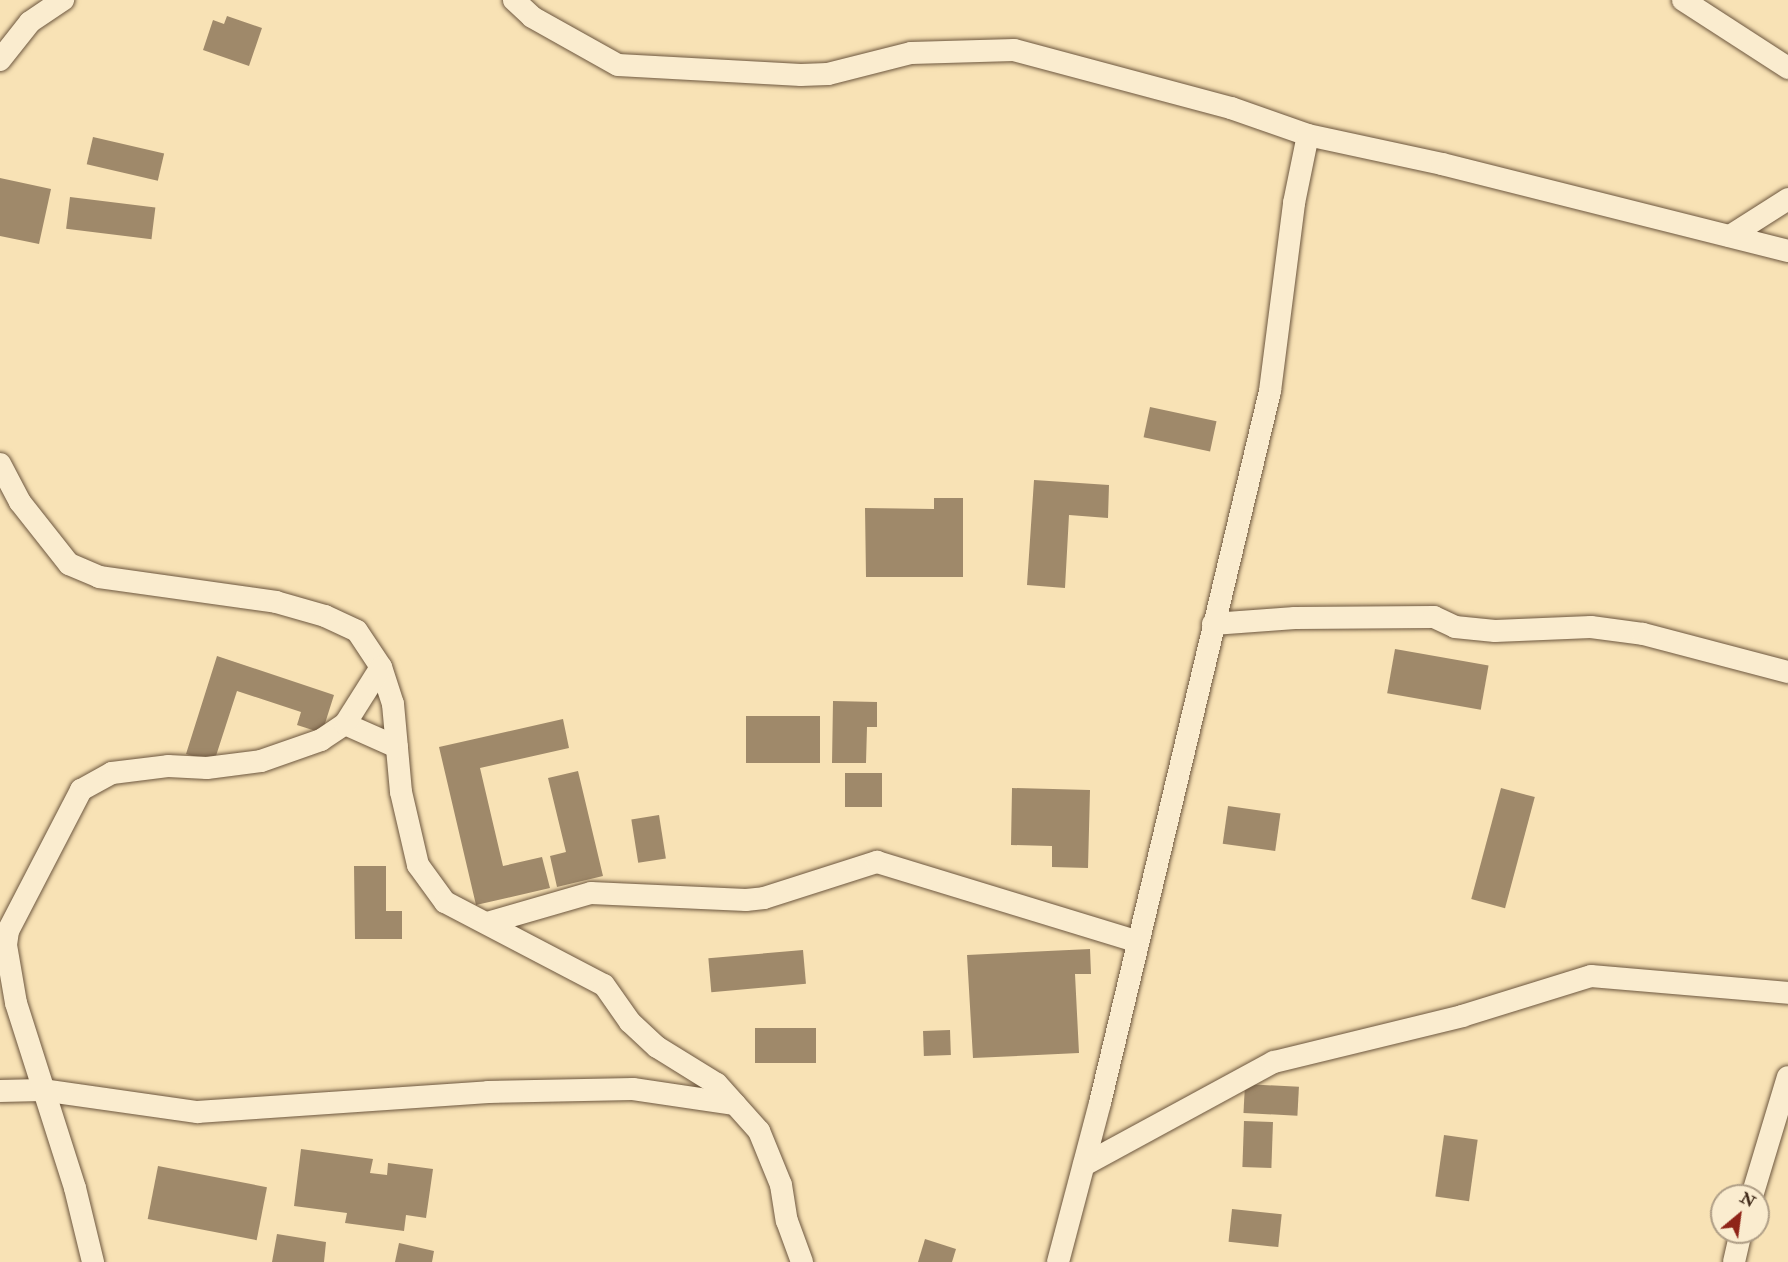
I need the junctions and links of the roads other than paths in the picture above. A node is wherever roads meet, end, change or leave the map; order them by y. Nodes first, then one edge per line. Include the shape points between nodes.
1 (63, 0) edge
2 (514, 0) edge
3 (1683, 0) edge
4 (0, 60) edge
5 (1788, 68) edge
6 (1308, 135) junction
7 (1788, 199) edge
8 (1730, 236) junction
9 (1788, 251) edge
10 (0, 464) edge
11 (1213, 624) junction
12 (381, 667) junction
13 (1788, 672) edge
14 (345, 724) junction
15 (397, 747) junction
16 (487, 923) junction
17 (1138, 942) junction
18 (1788, 993) edge
19 (1788, 1077) edge
20 (0, 1090) edge
21 (42, 1090) junction
22 (735, 1104) junction
23 (1084, 1166) junction
24 (1756, 1184) edge
25 (1738, 1244) edge
26 (93, 1262) edge
27 (802, 1262) edge
28 (1058, 1262) edge
29 (1734, 1262) edge

1 - 4 street via 30,22
2 - 6 street via 531,17 618,65 828,74 911,53 1014,50 1231,108
3 - 5 street
6 - 8 street
6 - 11 street via 1294,203 1270,391
7 - 8 street
8 - 9 street
10 - 12 street via 20,502 69,564 99,577 276,602 325,616 357,631
11 - 13 street via 1295,618 1434,617 1455,627 1495,631 1591,627 1643,634
11 - 17 street
12 - 14 street
12 - 15 street via 393,704
14 - 15 street
14 - 21 street via 321,740 261,761 112,773 81,790 8,931 6,945 16,1003
15 - 16 street via 401,792 418,865 445,902
16 - 17 street via 591,893 764,898 877,862
16 - 22 street via 604,985 630,1022 657,1047 717,1084
17 - 23 street
18 - 23 street via 1591,976 1462,1016 1275,1062
19 - 24 street
20 - 21 street
21 - 22 street via 197,1112 488,1092 633,1089
21 - 26 street via 75,1188
22 - 27 street via 759,1131 781,1185 787,1221
23 - 28 street
25 - 29 street

